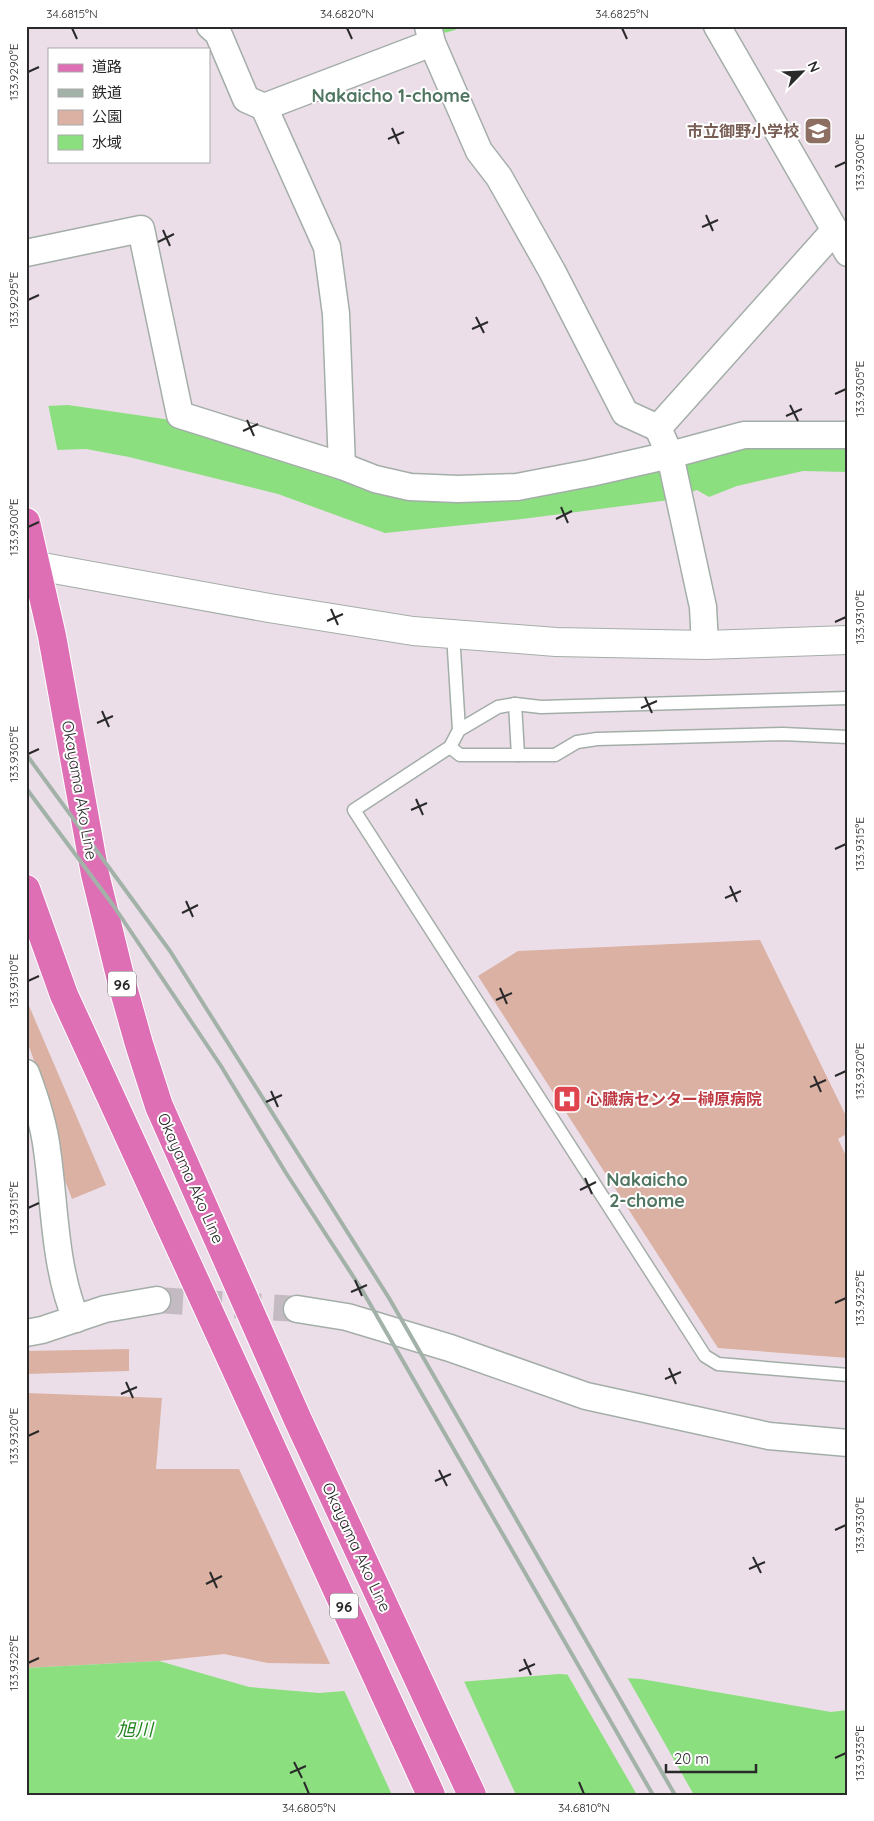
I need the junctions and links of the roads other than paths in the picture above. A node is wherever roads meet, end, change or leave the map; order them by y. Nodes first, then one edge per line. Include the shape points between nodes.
1 (210, 26) edge
2 (717, 26) edge
3 (430, 35) edge
4 (264, 108) junction
5 (835, 230) junction
6 (26, 253) edge
7 (848, 253) edge
8 (658, 428) junction
9 (848, 435) edge
10 (671, 460) junction
11 (342, 466) junction
12 (26, 522) edge
13 (31, 565) edge
14 (453, 634) junction
15 (848, 640) edge
16 (705, 645) junction
17 (848, 698) edge
18 (515, 704) junction
19 (459, 730) junction
20 (848, 737) edge
21 (450, 747) junction
22 (518, 755) junction
23 (26, 888) edge
24 (26, 1072) edge
25 (157, 1300) tunnel mouth
26 (297, 1309) tunnel mouth
27 (76, 1319) junction
28 (26, 1334) edge
29 (848, 1375) edge
30 (848, 1443) edge
31 (431, 1795) edge
32 (472, 1795) edge

1 - 4 street via 218,33 246,99
2 - 5 street
3 - 4 street
3 - 8 street via 480,151 552,271 625,413
4 - 11 street via 327,247 336,314
5 - 7 street
5 - 8 street
6 - 11 street via 141,229 180,415
8 - 10 street
9 - 10 street via 744,435
10 - 11 street via 517,487 458,490 410,487 375,480
10 - 16 street via 703,607
12 - 13 main road, Okayama Ako Line / 96
13 - 14 street via 269,608 413,631
13 - 32 main road, Okayama Ako Line / 96 via 52,636 95,874 121,980 159,1106 298,1420
14 - 16 street via 556,642
14 - 19 lane
15 - 16 street
17 - 18 lane
18 - 19 lane via 498,707
18 - 22 lane
19 - 21 lane
20 - 22 lane via 783,734 597,739 577,742 555,755
21 - 22 lane via 460,755
21 - 29 lane via 354,810 705,1356 718,1364
23 - 31 main road, 96 via 64,994
24 - 27 street via 47,1147 59,1250 68,1301
25 - 27 street
26 - 30 street via 347,1317 432,1342 586,1396 769,1436
27 - 28 street

